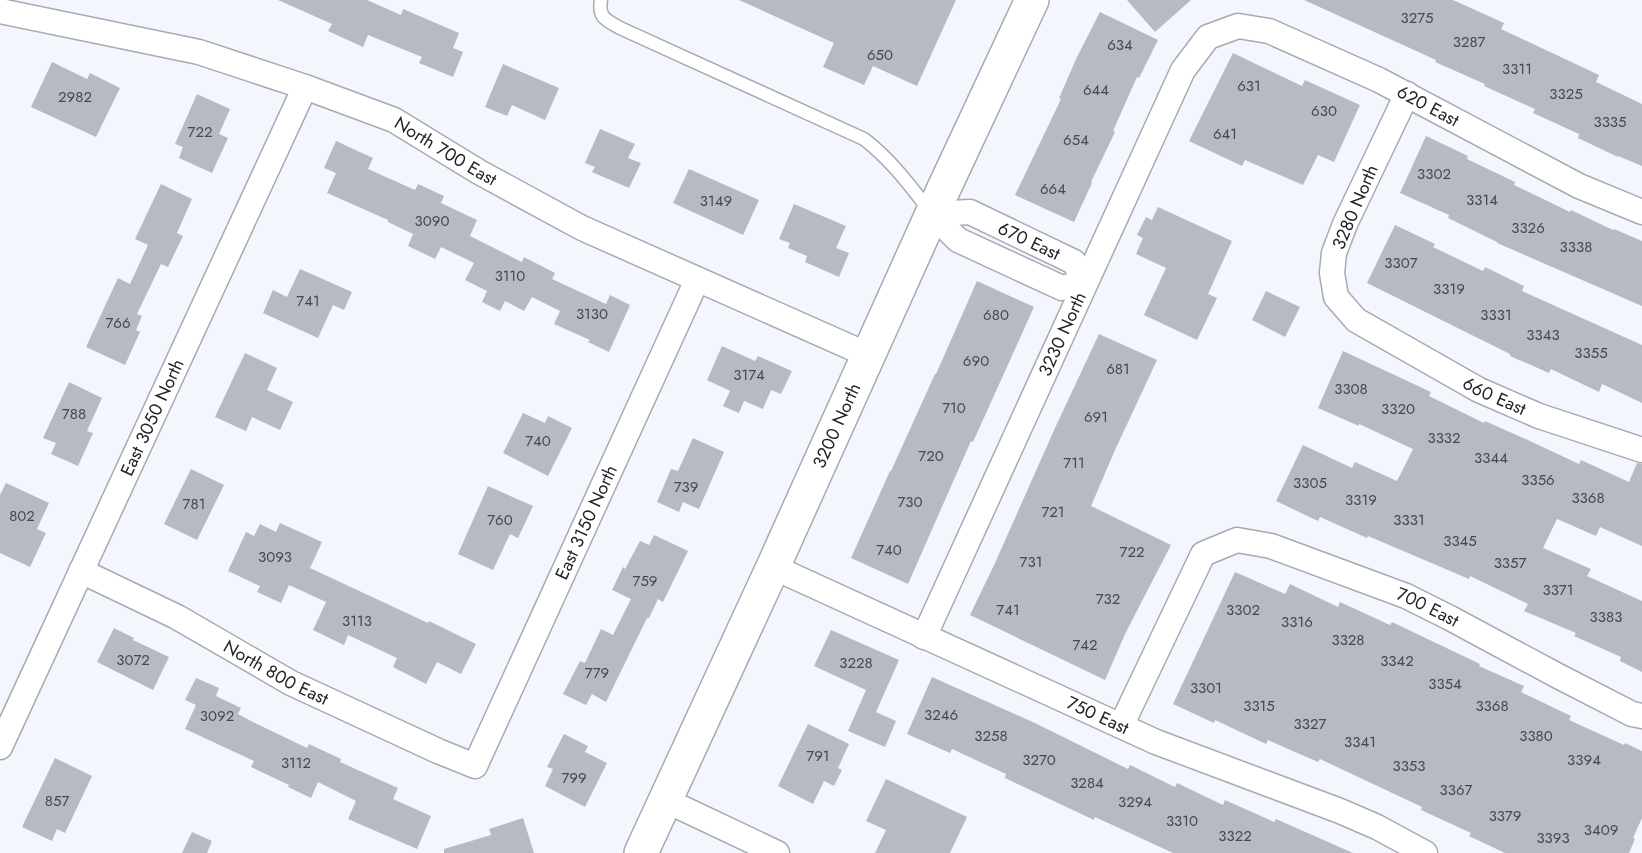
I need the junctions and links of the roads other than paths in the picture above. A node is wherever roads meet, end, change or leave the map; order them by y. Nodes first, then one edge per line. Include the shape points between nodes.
1 (601, 0) edge
2 (1032, 0) edge
3 (0, 11) edge
4 (1208, 37) joint
5 (305, 87) junction
6 (1407, 94) junction
7 (1642, 212) edge
8 (932, 214) junction
9 (697, 280) junction
10 (1085, 282) junction
11 (1356, 320) joint
12 (868, 355) junction
13 (1642, 450) edge
14 (773, 567) junction
15 (81, 571) junction
16 (924, 637) junction
17 (1642, 716) edge
18 (1121, 726) junction
19 (0, 747) edge
20 (475, 766) joint
21 (665, 800) junction
22 (641, 853) edge
23 (777, 853) edge
24 (1425, 853) edge

1 - 8 lane via 604,19 620,28 864,139 899,171
2 - 8 street, 3200 North
3 - 5 street, North 700 East via 199,52
4 - 6 street, 620 East via 1238,26 1269,31
4 - 10 street, 3230 North via 1184,70
5 - 9 street, North 700 East via 394,120 582,228
5 - 15 street, East 3050 North
6 - 7 street, 620 East via 1579,186
6 - 11 street, 3280 North via 1334,253 1336,297
8 - 10 street, 670 East via 970,212 1074,262
8 - 12 street, 3200 North
9 - 12 street, North 700 East
9 - 20 street, East 3150 North
10 - 16 street, 3230 North
11 - 13 street, 660 East via 1479,390 1539,416
12 - 14 street, 3200 North
14 - 16 street, 750 East
14 - 21 street, 3200 North
15 - 19 street, East 3050 North
15 - 20 street, North 800 East via 177,618 291,683
16 - 18 street, 750 East
17 - 18 street, 700 East via 1406,596 1271,546 1237,540 1203,554
18 - 24 street, 750 East via 1340,811
21 - 22 street, 3200 North
21 - 23 street

